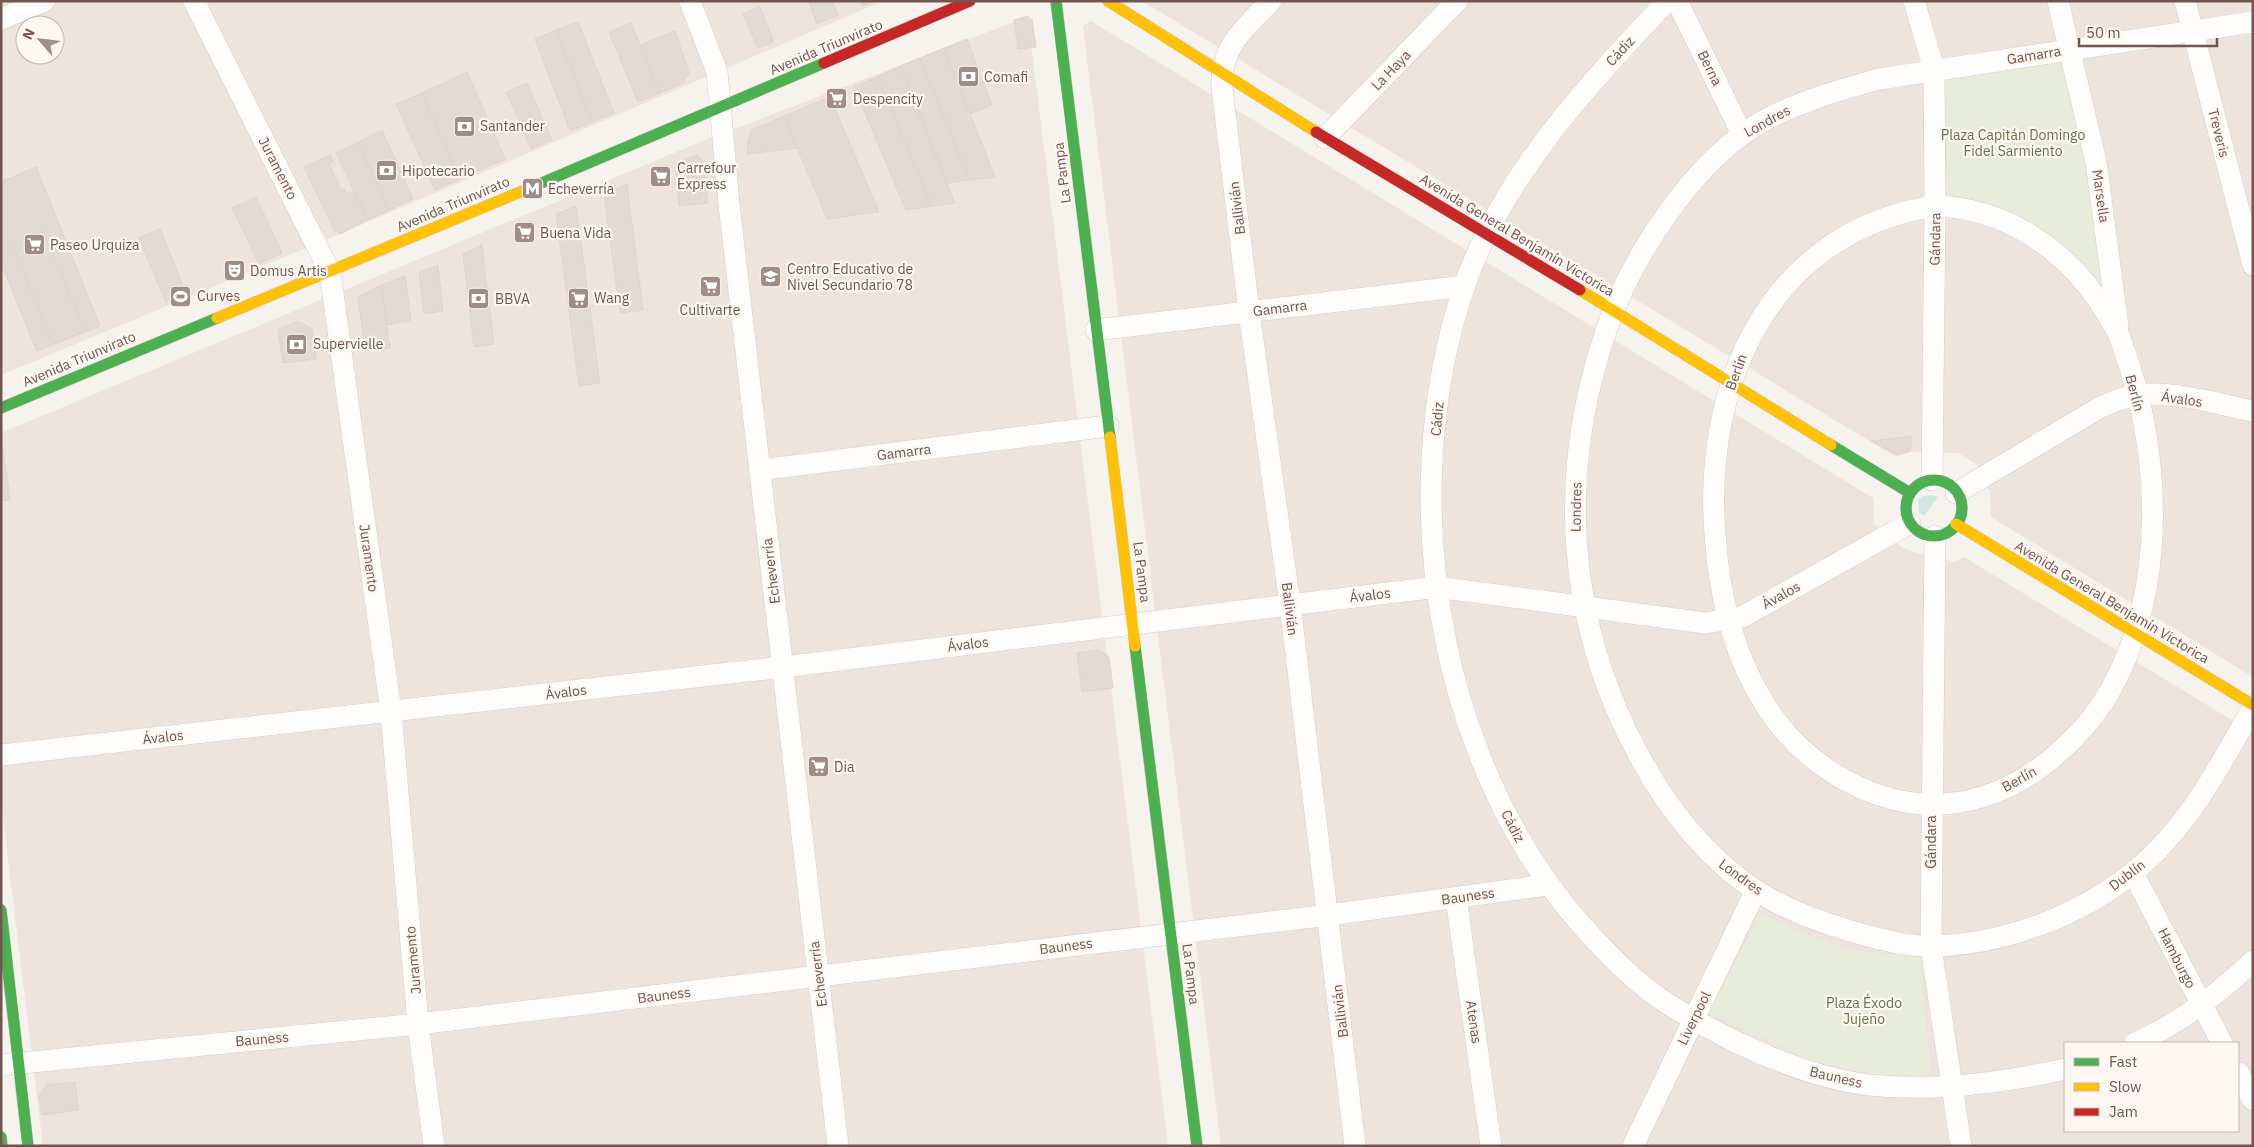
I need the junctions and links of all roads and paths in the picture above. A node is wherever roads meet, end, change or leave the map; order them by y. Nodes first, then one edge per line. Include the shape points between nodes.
1 (44, 1) edge
2 (194, 1) edge
3 (690, 1) edge
4 (970, 1) edge
5 (1056, 1) edge
6 (1108, 1) edge
7 (1271, 1) edge
8 (1457, 1) edge
9 (1667, 1) edge
10 (1677, 1) edge
11 (1914, 1) edge
12 (2058, 1) edge
13 (2185, 1) edge
14 (1, 19) edge
15 (2253, 22) edge
16 (2192, 30) junction
17 (2070, 48) junction
18 (1934, 69) junction
19 (1221, 73) junction
20 (720, 108) junction
21 (1742, 134) junction
22 (1325, 138) junction
23 (1935, 206) junction
24 (1488, 234) junction
25 (2253, 265) edge
26 (330, 272) junction
27 (1465, 286) junction
28 (1613, 311) junction
29 (1249, 312) junction
30 (1096, 330) junction
31 (2119, 334) junction
32 (1730, 383) junction
33 (2136, 395) junction
34 (1, 408) edge
35 (2253, 411) edge
36 (1108, 426) junction
37 (760, 470) junction
38 (1932, 480) junction
39 (1910, 493) junction
40 (1956, 493) junction
41 (1910, 523) junction
42 (1956, 524) junction
43 (1935, 536) junction
44 (1437, 587) junction
45 (1290, 604) junction
46 (1584, 607) junction
47 (1728, 620) junction
48 (1134, 624) junction
49 (2134, 633) junction
50 (782, 667) junction
51 (2253, 706) edge
52 (391, 712) junction
53 (1, 756) edge
54 (1931, 805) junction
55 (2133, 873) junction
56 (1547, 885) junction
57 (1756, 890) junction
58 (1456, 898) junction
59 (1, 910) edge
60 (1329, 915) junction
61 (1171, 934) junction
62 (1931, 946) junction
63 (2253, 961) edge
64 (819, 977) junction
65 (2202, 1006) junction
66 (1694, 1020) junction
67 (418, 1024) junction
68 (2137, 1042) edge
69 (2221, 1042) edge
70 (10, 1063) edge
71 (2064, 1069) edge
72 (2239, 1074) edge
73 (1951, 1086) junction
74 (2253, 1100) edge
75 (1, 1137) edge
76 (2, 1146) edge
77 (28, 1146) edge
78 (434, 1146) edge
79 (838, 1146) edge
80 (1198, 1146) edge
81 (1355, 1146) edge
82 (1491, 1146) edge
83 (1633, 1146) edge
84 (1961, 1146) edge

1 - 14 street
2 - 26 street, Juramento
3 - 20 street, Echeverría via 717,72
4 - 20 street, Avenida Triunvirato
5 - 30 street, La Pampa
6 - 19 street, Avenida General Benjamín Victorica
7 - 19 street via 1230,45
8 - 22 street, La Haya
9 - 24 street, Cádiz via 1608,64 1546,138
10 - 21 street, Berna
11 - 18 street, Gándara
12 - 17 street, Marsella
13 - 16 street, Treveris
15 - 16 street, Gamarra
16 - 17 street, Gamarra
16 - 25 street, Treveris
17 - 18 street, Gamarra
17 - 31 street, Marsella via 2096,162
18 - 21 street, Londres via 1879,79 1822,95 1764,120
18 - 23 street, Gándara
19 - 22 street, Avenida General Benjamín Victorica
19 - 29 street, Ballivián
20 - 26 street, Avenida Triunvirato
20 - 37 street, Echeverría
21 - 28 street, Londres via 1695,180 1654,233
22 - 24 street, Avenida General Benjamín Victorica
23 - 31 street, Berlín via 1958,206 1980,212 2018,228 2048,246 2094,293
23 - 32 street, Berlín via 1904,211 1874,222 1820,254 1770,305 1741,353
23 - 38 street, Gándara
24 - 27 street, Cádiz
24 - 28 street, Avenida General Benjamín Victorica
26 - 34 street, Avenida Triunvirato
26 - 52 street, Juramento
27 - 29 street, Gamarra
27 - 44 street, Cádiz via 1439,393 1432,490 1432,539
28 - 32 street, Avenida General Benjamín Victorica
28 - 46 street, Londres via 1588,393 1579,445 1575,538
29 - 30 street, Gamarra
29 - 45 street, Ballivián
30 - 36 street, La Pampa
31 - 33 street, Berlín
32 - 39 street, Avenida General Benjamín Victorica
32 - 47 street, Berlín via 1716,450 1714,510 1716,553
33 - 35 street, Ávalos via 2164,394
33 - 40 street, Ávalos via 2099,408
33 - 49 street, Berlín via 2150,462 2152,522 2149,566
36 - 37 street, Gamarra
36 - 48 street, La Pampa
37 - 50 street, Echeverría
38 - 39 street via 1920,484
38 - 40 street via 1946,483
39 - 41 street via 1906,508
40 - 42 street via 1961,508
41 - 43 street via 1921,533
41 - 47 street, Ávalos via 1742,617
42 - 43 street
42 - 49 street, Avenida General Benjamín Victorica
43 - 54 street, Gándara
44 - 45 street, Ávalos
44 - 46 street, Ávalos
44 - 56 street, Cádiz via 1442,626 1478,756 1517,837
45 - 48 street, Ávalos
45 - 60 street, Ballivián
46 - 47 street, Ávalos via 1705,622
46 - 57 street, Londres via 1611,698 1650,775 1688,830 1714,858
47 - 54 street, Berlín via 1752,683 1768,711 1812,758 1868,792 1899,801
48 - 50 street, Ávalos
48 - 61 street, La Pampa
49 - 51 street, Avenida General Benjamín Victorica
49 - 54 street, Berlín via 2110,690 2092,717 2048,762 1992,794 1961,803
50 - 52 street, Ávalos
50 - 64 street, Echeverría
51 - 55 street, Dublín via 2214,776 2183,822
52 - 53 street, Ávalos
52 - 67 street, Juramento
54 - 62 street, Gándara
55 - 62 street, Dublín via 2058,917 1988,940
55 - 65 street, Hamburgo
56 - 58 street, Bauness
56 - 66 street, Bauness via 1582,927 1629,973 1654,995
57 - 62 street, Londres via 1838,928 1889,941
57 - 66 street, Liverpool
58 - 60 street, Bauness
58 - 82 street, Atenas
59 - 70 street
60 - 61 street, Bauness
60 - 81 street, Ballivián
61 - 64 street, Bauness
61 - 80 street, La Pampa
62 - 73 street, Gándara
63 - 65 street
64 - 67 street, Bauness
64 - 79 street, Echeverría
65 - 68 street
65 - 69 street, Hamburgo
66 - 73 street, Bauness via 1767,1057 1815,1074 1869,1085
66 - 83 street, Liverpool
67 - 70 street, Bauness
67 - 78 street, Juramento
70 - 77 street
71 - 73 street, Bauness via 1998,1082
72 - 74 street
73 - 84 street, Gándara
75 - 76 street

